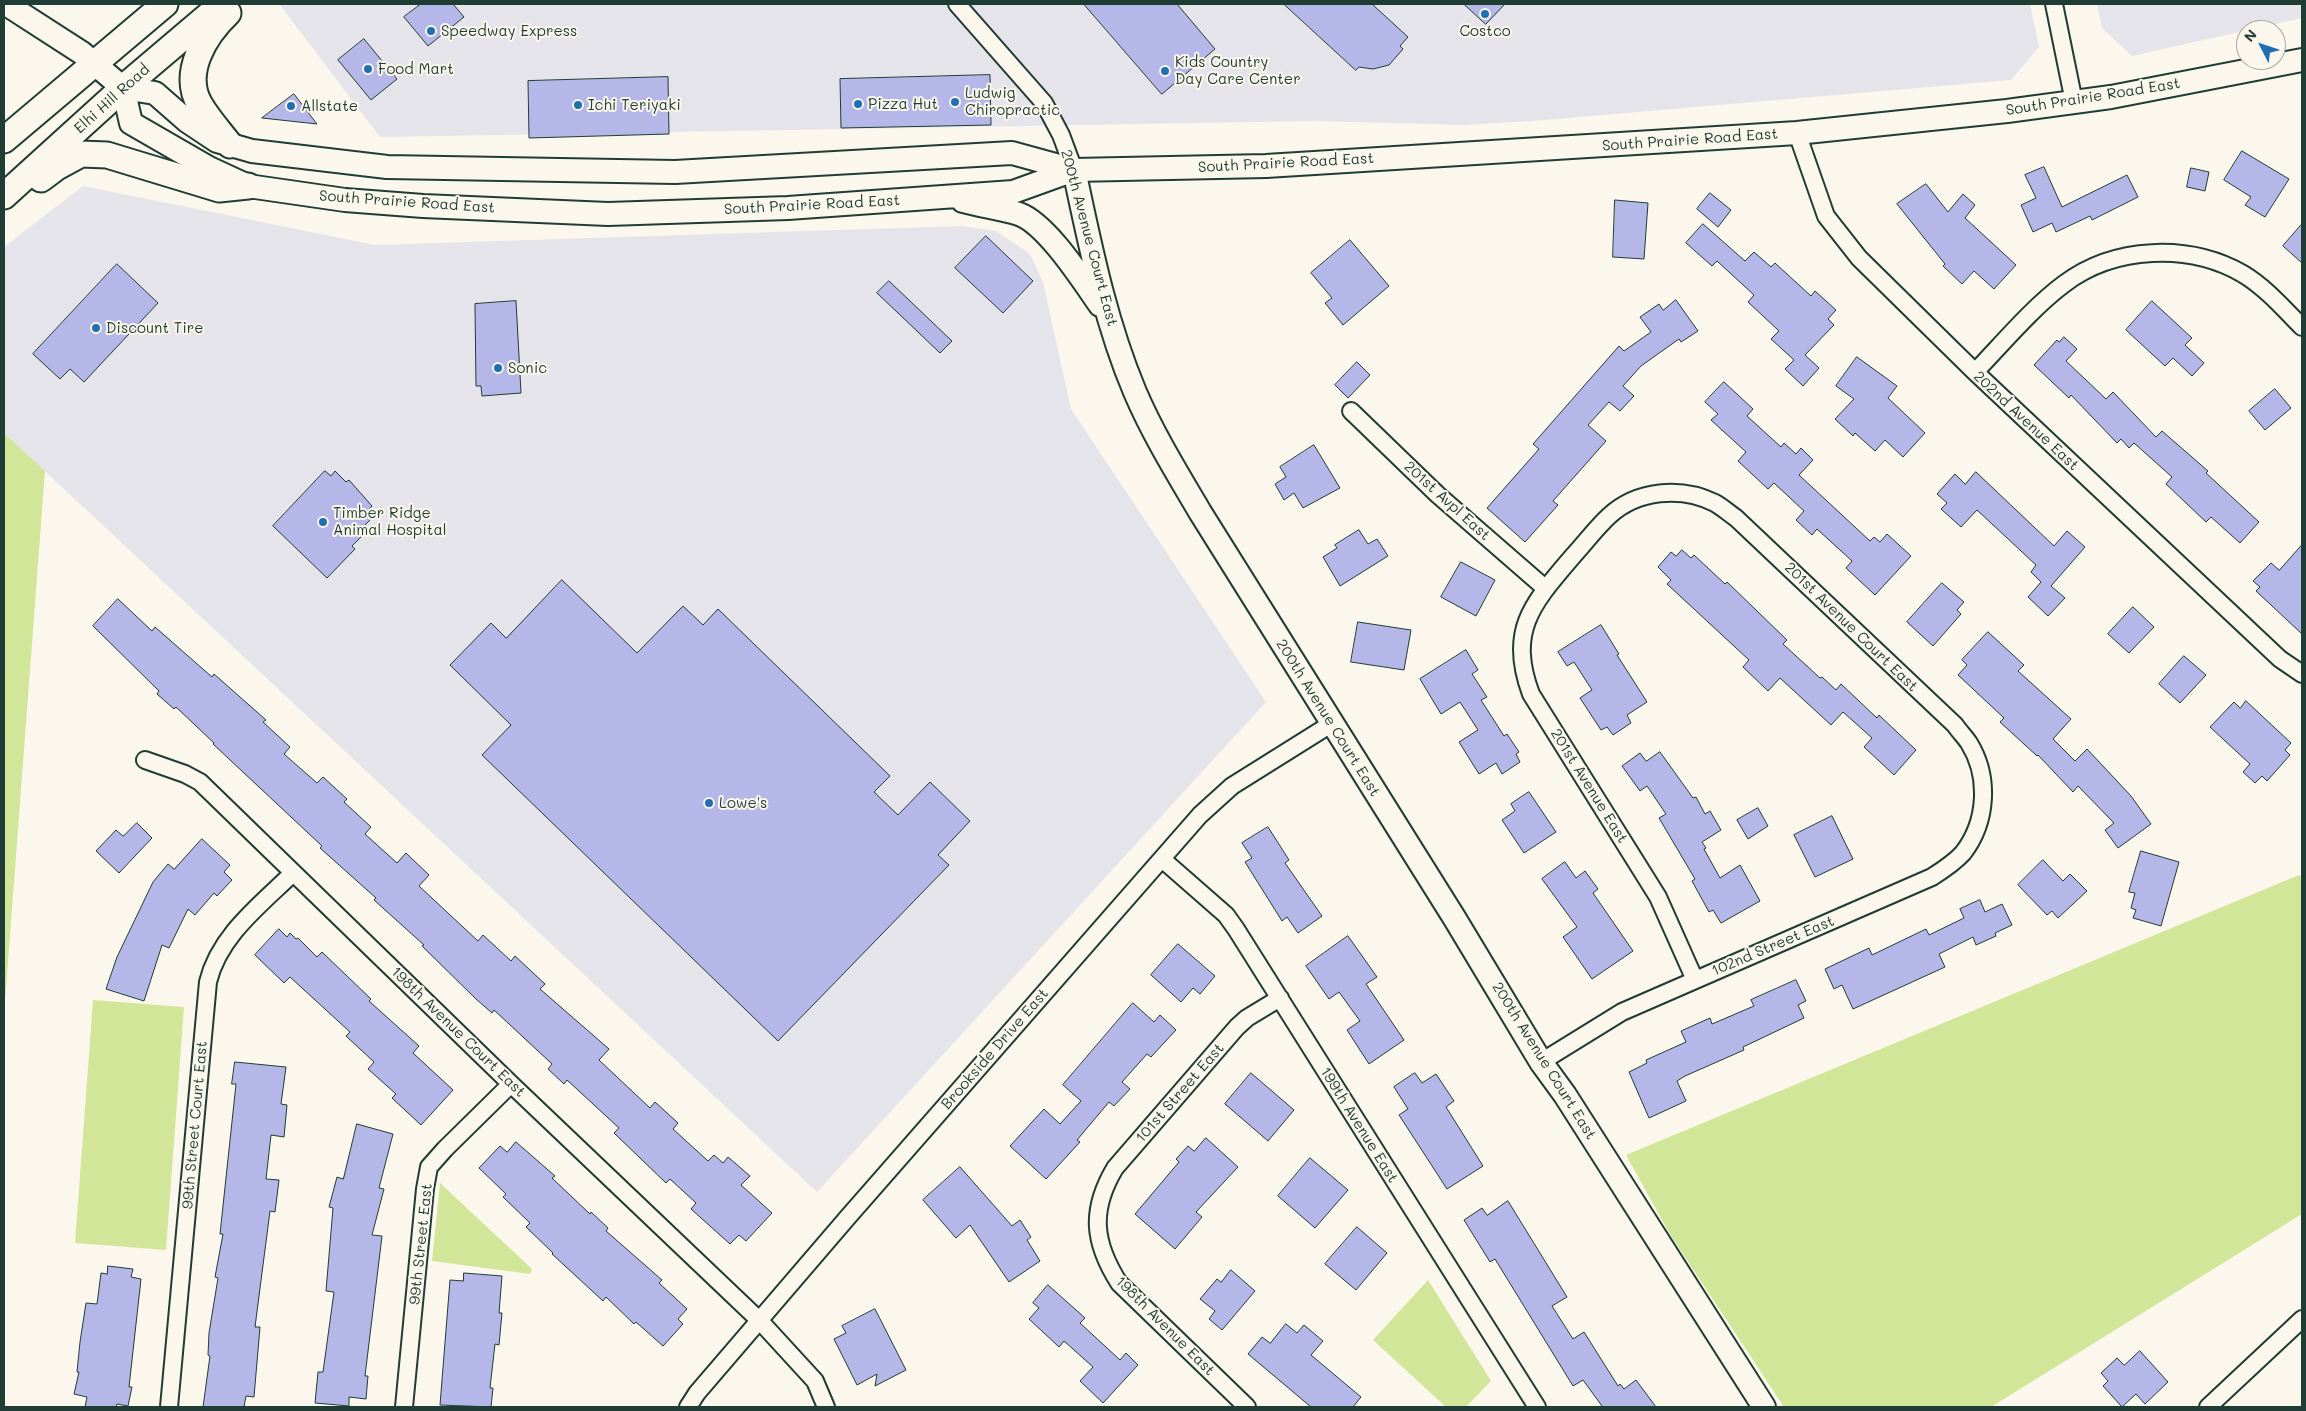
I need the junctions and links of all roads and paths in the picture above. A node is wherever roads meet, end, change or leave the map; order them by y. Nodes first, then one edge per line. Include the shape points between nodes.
1 (6, 4) edge
2 (166, 4) edge
3 (222, 4) edge
4 (236, 4) edge
5 (957, 4) edge
6 (2054, 4) edge
7 (2302, 60) edge
8 (94, 63) junction
9 (123, 88) junction
10 (2074, 102) junction
11 (1797, 133) junction
12 (4, 140) edge
13 (230, 145) junction
14 (1074, 170) junction
15 (248, 186) junction
16 (4, 196) edge
17 (948, 197) junction
18 (4, 208) edge
19 (1110, 318) junction
20 (2302, 327) edge
21 (1974, 372) junction
22 (1350, 411) dead end
23 (1545, 588) junction
24 (2302, 674) edge
25 (1332, 724) junction
26 (145, 760) dead end
27 (1982, 810) joint
28 (1162, 859) junction
29 (293, 873) junction
30 (1695, 980) junction
31 (1280, 998) junction
32 (1541, 1062) junction
33 (511, 1084) junction
34 (1099, 1205) joint
35 (2302, 1319) edge
36 (760, 1321) junction
37 (169, 1407) edge
38 (404, 1407) edge
39 (688, 1407) edge
40 (826, 1407) edge
41 (1247, 1407) edge
42 (1537, 1407) edge
43 (1764, 1407) edge
44 (2208, 1407) edge

1 - 8 main road
2 - 8 main road
3 - 9 main road, Elhi Hill Road
4 - 13 main road via 200,49 191,84 199,105
5 - 14 street, 200th Avenue Court East via 1044,104 1061,135
6 - 10 street
7 - 10 main road, South Prairie Road East
8 - 9 main road
8 - 12 main road
9 - 13 main road, South Prairie Road East via 154,93 187,121 217,141
9 - 15 main road, South Prairie Road East via 131,123 209,168
9 - 16 main road, Elhi Hill Road
10 - 11 main road, South Prairie Road East
11 - 14 main road, South Prairie Road East via 1266,166
11 - 21 street, 202nd Avenue East via 1818,198 1838,233
13 - 14 main road, South Prairie Road East via 252,151 387,167 675,172 1012,153
14 - 17 main road, South Prairie Road East via 1013,192
14 - 19 main road, 200th Avenue Court East via 1099,285
15 - 17 main road, South Prairie Road East via 345,200 608,214 788,208
15 - 18 main road via 219,189 107,155 81,154 56,167
17 - 19 main road via 1020,214 1036,224 1057,246
19 - 25 main road, 200th Avenue Court East via 1135,392 1164,449
20 - 21 street via 2245,275 2224,264 2150,252 2093,266 2062,285
21 - 24 street, 202nd Avenue East via 2280,659
22 - 23 street, 201st Avpl East via 1438,495
23 - 27 street, 201st Avenue Court East via 1609,516 1626,504 1667,492 1699,496 1716,504 1736,518 1955,725 1969,743 1980,766
23 - 30 street, 201st Avenue East via 1532,607 1524,630 1521,649 1524,674 1658,897
25 - 28 street, Brookside Drive East via 1232,786 1200,815
25 - 32 main road, 200th Avenue Court East
26 - 29 street, 198th Avenue Court East via 200,782
27 - 30 street, 102nd Street East via 1976,832 1963,853 1932,877
28 - 31 street, 199th Avenue East via 1226,915
28 - 36 street, Brookside Drive East
29 - 33 street, 198th Avenue Court East
29 - 37 street, 99th Street Court East via 231,934 212,964
30 - 32 street, 102nd Street East via 1622,1012
31 - 34 street, 101st Street East via 1248,1018 1231,1035 1115,1168 1104,1186
31 - 42 street, 199th Avenue East
32 - 43 main road, 200th Avenue Court East
33 - 36 street, 198th Avenue Court East
33 - 38 street, 99th Street East via 429,1167
34 - 41 street, 198th Avenue East via 1098,1239 1106,1262 1119,1283
35 - 44 street
36 - 39 street, Brookside Drive East
36 - 40 street, 198th Avenue Court East via 815,1381

